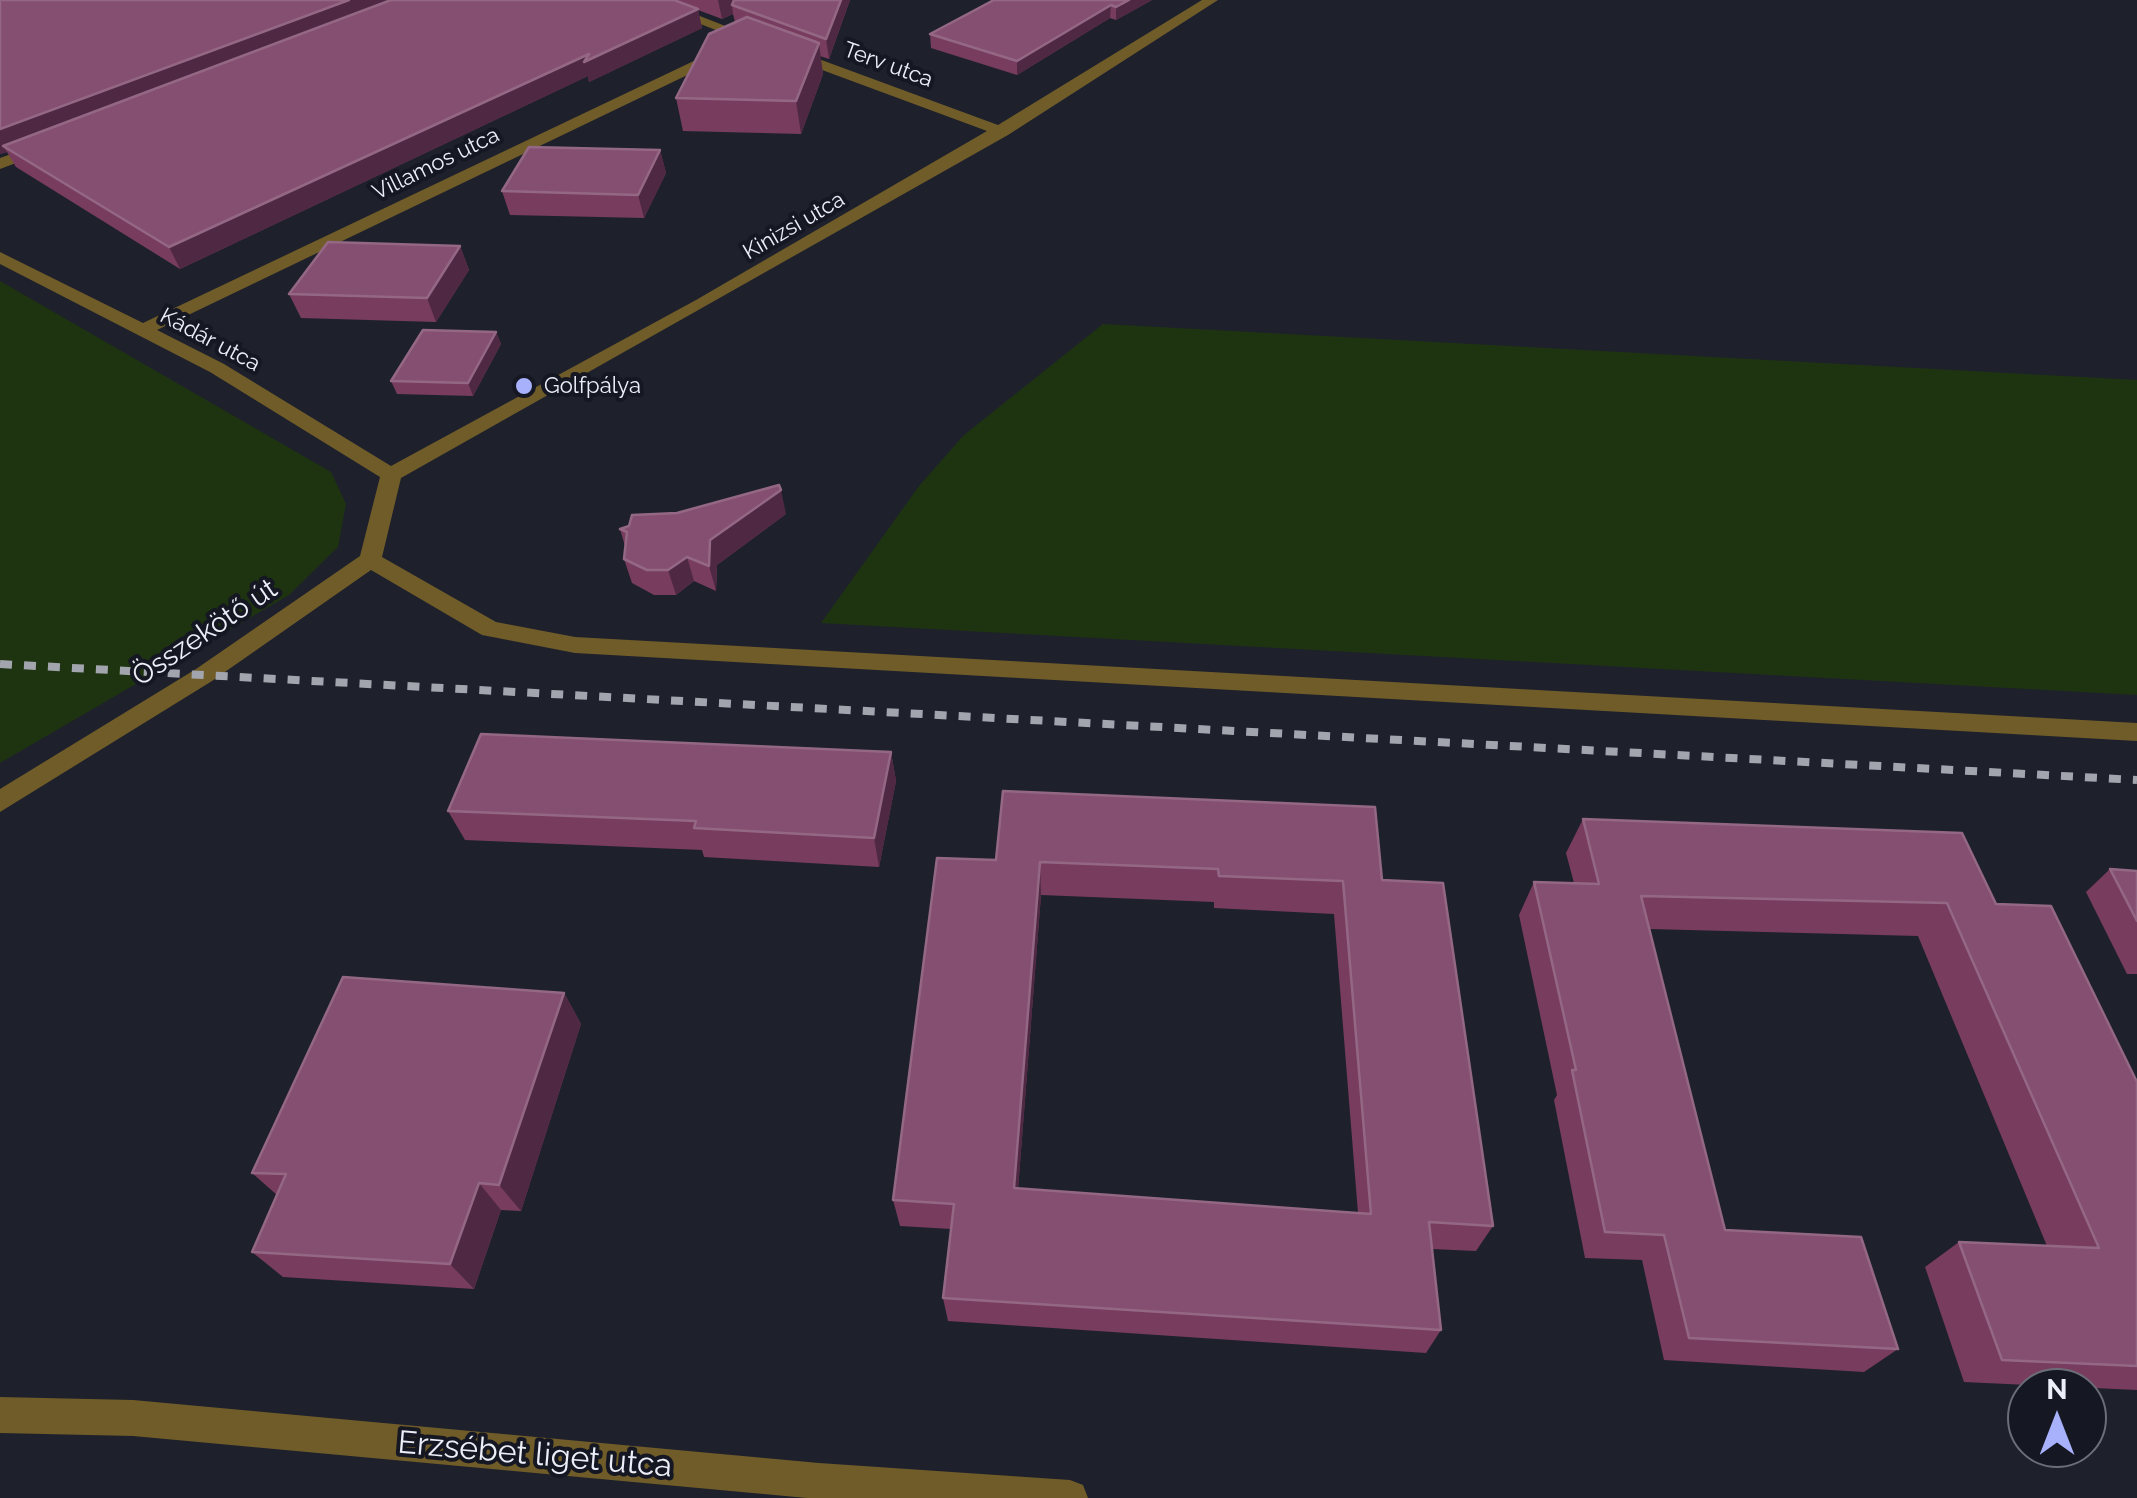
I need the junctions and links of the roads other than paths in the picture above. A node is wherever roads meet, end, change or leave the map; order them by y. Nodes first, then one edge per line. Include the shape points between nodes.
1 (646, 0) edge
2 (1211, 0) edge
3 (751, 39) junction
4 (1002, 132) junction
5 (54, 143) edge
6 (0, 164) edge
7 (0, 257) edge
8 (140, 331) junction
9 (391, 475) junction
10 (370, 560) junction
11 (2137, 732) edge
12 (0, 802) edge
13 (0, 1416) edge
14 (818, 1489) edge
15 (1070, 1498) edge

1 - 3 street, Terv utca
2 - 4 street, Kinizsi utca
3 - 4 street, Terv utca
3 - 8 street, Villamos utca
4 - 9 street, Kinizsi utca via 616,355
5 - 6 street
7 - 8 street, Kádár utca
8 - 9 street, Kádár utca via 217,368
9 - 10 street
10 - 11 street via 490,629 575,645
10 - 12 street, Összekötő út via 204,675
13 - 14 street, Erzsébet liget utca via 133,1418
14 - 15 street, Erzsébet liget utca

